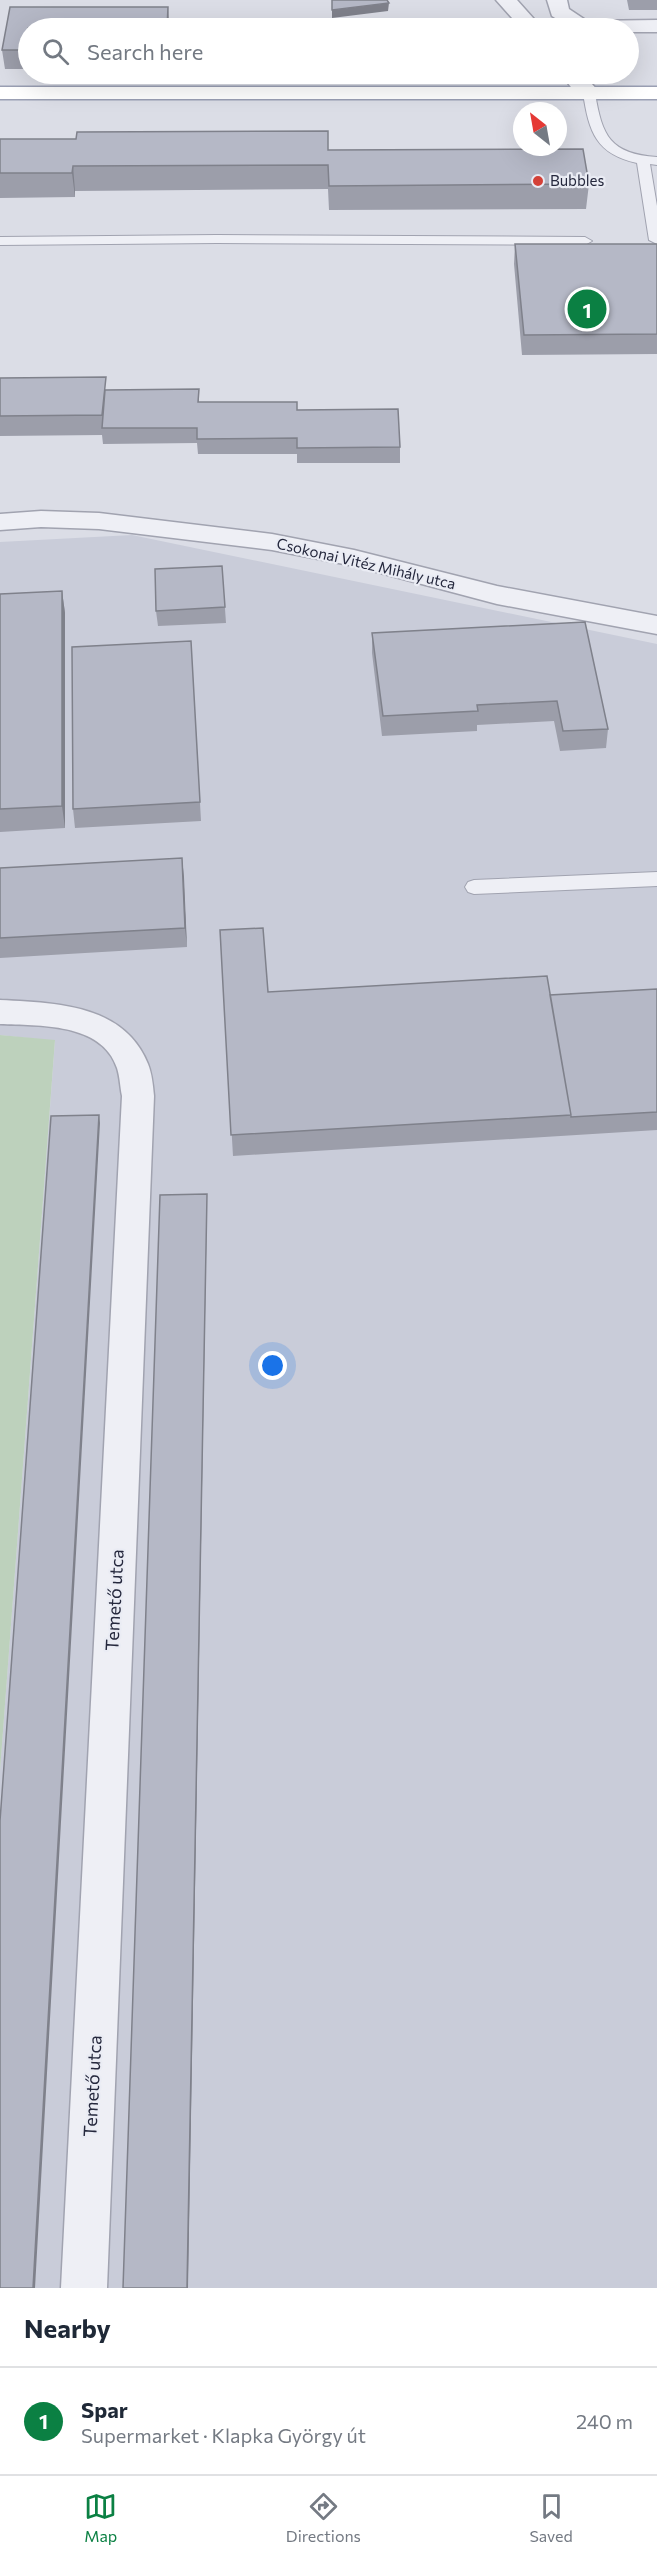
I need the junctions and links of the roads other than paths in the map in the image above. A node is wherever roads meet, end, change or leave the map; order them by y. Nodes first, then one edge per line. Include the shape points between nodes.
1 (506, 0) edge
2 (557, 0) edge
3 (523, 18) edge
4 (569, 18) edge
5 (639, 26) edge
6 (657, 26) edge
7 (581, 84) edge
8 (0, 93) edge
9 (589, 93) junction
10 (657, 93) edge
11 (657, 160) edge
12 (643, 161) junction
13 (656, 240) edge
14 (0, 241) edge
15 (585, 241) edge
16 (0, 522) edge
17 (657, 625) edge
18 (657, 879) edge
19 (474, 887) dead end
20 (0, 1012) edge
21 (84, 2288) edge

1 - 3 street
2 - 4 street via 559,12
5 - 6 street
7 - 9 street
8 - 9 main road
9 - 10 main road
9 - 12 lane via 593,121 605,143 628,159
11 - 12 lane
12 - 13 lane
14 - 15 lane
16 - 17 street, Csokonai Vitéz Mihály utca via 99,521 272,542 354,558 497,595
18 - 19 lane
20 - 21 street, Temető utca via 71,1017 98,1026 124,1050 133,1065 138,1095

